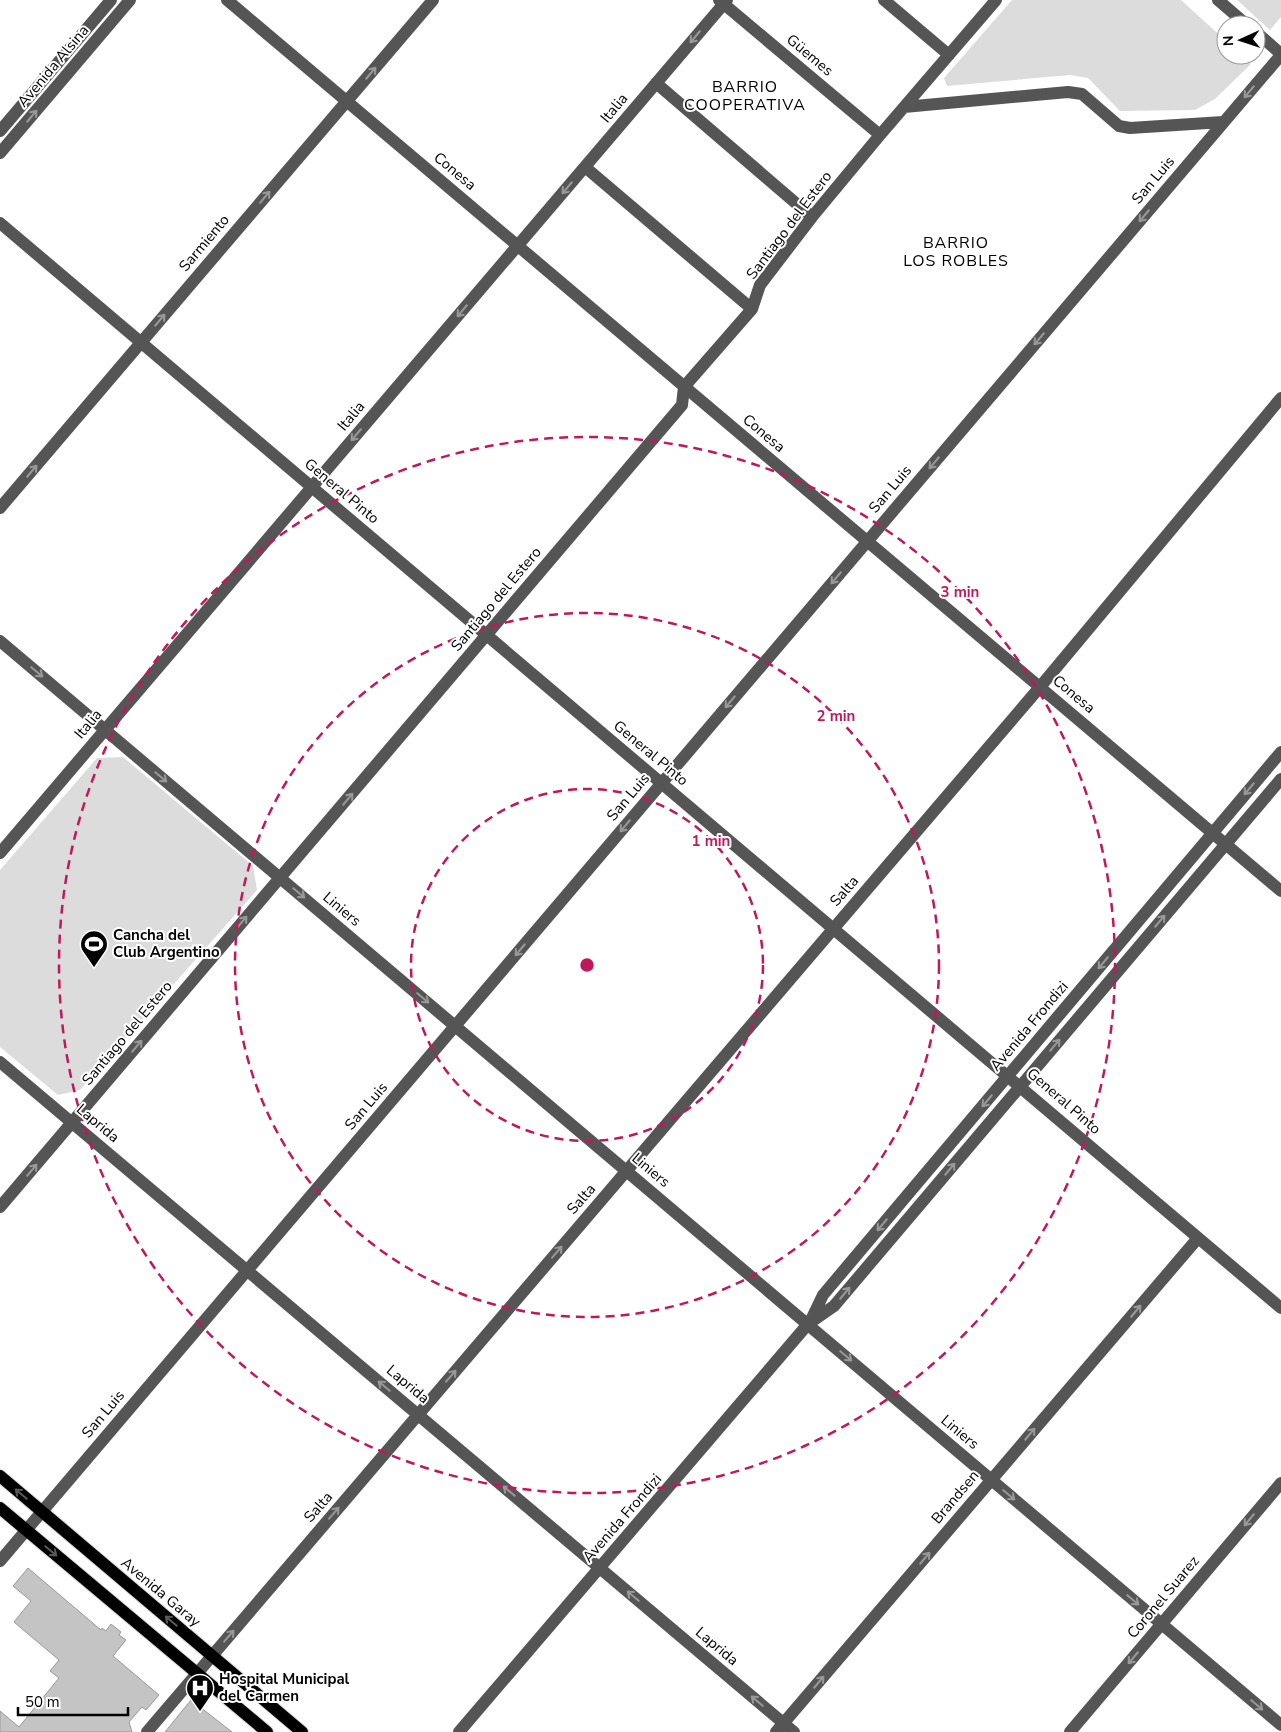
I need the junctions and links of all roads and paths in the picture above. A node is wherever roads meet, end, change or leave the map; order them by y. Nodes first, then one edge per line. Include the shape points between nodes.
1 (111, 0) edge
2 (130, 0) edge
3 (227, 0) edge
4 (433, 0) edge
5 (884, 0) edge
6 (996, 0) edge
7 (1218, 0) edge
8 (723, 1) edge
9 (1235, 15) edge
10 (1266, 41) edge
11 (1281, 54) edge
12 (948, 55) junction
13 (656, 83) junction
14 (347, 101) junction
15 (904, 107) junction
16 (1223, 122) junction
17 (0, 131) edge
18 (880, 135) junction
19 (0, 153) edge
20 (585, 167) junction
21 (812, 217) junction
22 (0, 223) edge
23 (518, 246) junction
24 (752, 308) junction
25 (141, 342) junction
26 (684, 386) junction
27 (1281, 398) edge
28 (312, 487) junction
29 (0, 508) edge
30 (867, 541) junction
31 (487, 635) junction
32 (0, 641) edge
33 (1040, 687) junction
34 (105, 730) junction
35 (1281, 752) edge
36 (1281, 779) edge
37 (661, 783) junction
38 (1213, 832) junction
39 (1226, 843) junction
40 (0, 853) edge
41 (280, 878) junction
42 (1281, 890) edge
43 (833, 929) junction
44 (455, 1026) junction
45 (0, 1062) edge
46 (1009, 1076) junction
47 (1020, 1086) junction
48 (72, 1122) junction
49 (626, 1171) junction
50 (0, 1207) edge
51 (1198, 1238) junction
52 (247, 1270) junction
53 (1281, 1308) edge
54 (808, 1324) junction
55 (418, 1415) junction
56 (0, 1476) edge
57 (991, 1480) junction
58 (1281, 1483) edge
59 (0, 1508) edge
60 (42, 1512) junction
61 (26, 1530) junction
62 (0, 1561) edge
63 (600, 1568) junction
64 (1162, 1624) junction
65 (212, 1656) junction
66 (197, 1673) junction
67 (1281, 1725) edge
68 (780, 1728) edge
69 (148, 1732) edge
70 (267, 1732) edge
71 (302, 1732) edge
72 (459, 1732) edge
73 (794, 1732) edge
74 (1070, 1732) edge

1 - 17 street, Avenida Alsina
19 -> 2 street, Avenida Alsina
3 - 14 street, Conesa
14 -> 4 street, Sarmiento
5 - 12 street
6 - 12 street, Santiago del Estero
7 - 9 street
8 -> 13 street, Italia
8 - 18 street, Güemes
10 - 11 street
11 -> 16 street, San Luis
12 - 15 street, Santiago del Estero
13 - 20 street, Italia
13 - 21 street
14 - 23 street, Conesa
25 -> 14 street, Sarmiento
15 - 16 street via 1068,92 1082,94 1119,126
15 - 18 street, Santiago del Estero
16 -> 30 street, San Luis
18 - 21 street, Santiago del Estero
20 -> 23 street, Italia
20 - 24 street
21 - 24 street, Santiago del Estero via 760,285
22 - 25 street, General Pinto
23 - 26 street, Conesa
23 -> 28 street, Italia
24 - 26 street, Santiago del Estero
25 - 28 street, General Pinto
29 -> 25 street, Sarmiento
26 - 30 street, Conesa
26 - 31 street, Santiago del Estero via 682,405
27 - 33 street, Salta
28 - 31 street, General Pinto
28 - 34 street, Italia
30 - 33 street, Conesa
30 -> 37 street, San Luis
31 - 37 street, General Pinto
41 -> 31 street, Santiago del Estero
32 -> 34 street, Liniers
33 - 38 street, Conesa
33 - 43 street, Salta
34 - 40 street, Italia
34 -> 41 street, Liniers
35 -> 38 street, Avenida Frondizi
36 - 39 street, Avenida Frondizi
37 - 43 street, General Pinto
37 -> 44 street, San Luis
38 - 39 street, Conesa
38 -> 46 street, Avenida Frondizi
39 - 42 street, Conesa
47 -> 39 street, Avenida Frondizi
41 -> 44 street, Liniers
48 -> 41 street, Santiago del Estero
43 - 46 street, General Pinto
43 - 49 street, Salta
44 - 49 street, Liniers
44 - 52 street, San Luis
45 - 48 street, Laprida
46 - 47 street, General Pinto
46 -> 54 street, Avenida Frondizi via 823,1295
47 - 51 street, General Pinto
54 -> 47 street, Avenida Frondizi via 834,1306
50 -> 48 street, Santiago del Estero
48 - 52 street, Laprida
49 - 54 street, Liniers
55 -> 49 street, Salta
51 - 53 street, General Pinto
57 -> 51 street, Brandsen
55 -> 52 street, Laprida
52 - 60 street, San Luis
54 -> 57 street, Liniers
54 - 63 street, Avenida Frondizi
63 -> 55 street, Laprida
65 -> 55 street, Salta
60 -> 56 main road, Avenida Garay
57 -> 64 street, Liniers
68 -> 57 street, Brandsen
58 -> 64 street, Coronel Suarez
59 - 61 main road
60 - 61 street, San Luis
65 -> 60 main road, Avenida Garay
61 - 62 street, San Luis
61 -> 66 main road
68 -> 63 street, Laprida
63 - 72 street, Avenida Frondizi
64 -> 67 street, Liniers
64 -> 74 street, Coronel Suarez
65 - 66 street, Salta
65 - 71 main road, Avenida Garay
66 - 69 street, Salta
66 - 70 main road
68 - 73 street, Laprida

